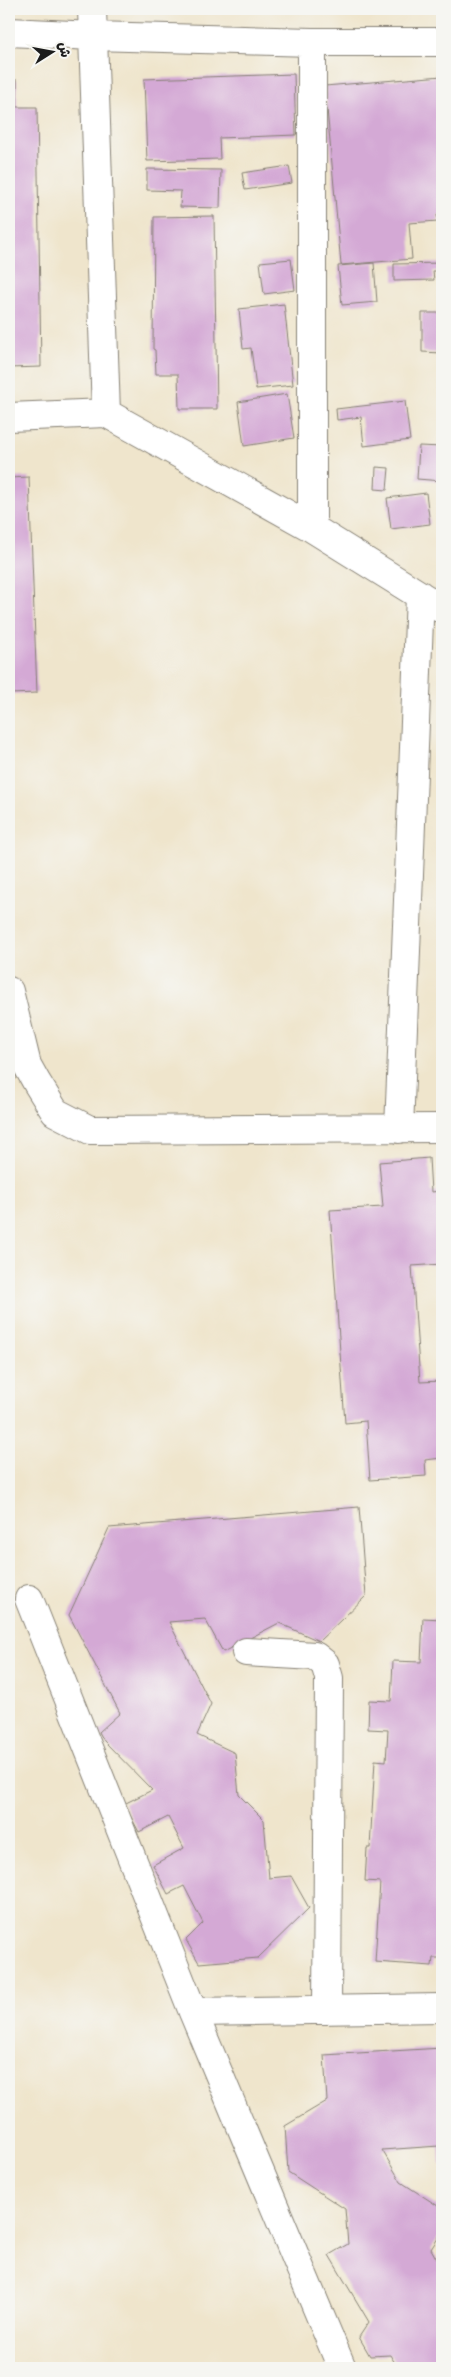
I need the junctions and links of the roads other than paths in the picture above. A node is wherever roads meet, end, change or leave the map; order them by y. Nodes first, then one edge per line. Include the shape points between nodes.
1 (92, 9) edge
2 (9, 32) edge
3 (93, 36) junction
4 (312, 42) junction
5 (442, 42) edge
6 (106, 413) junction
7 (9, 417) edge
8 (312, 528) junction
9 (431, 602) edge
10 (9, 991) edge
11 (442, 1128) edge
12 (400, 1129) junction
13 (29, 1599) dead end
14 (246, 1652) dead end
15 (442, 2008) edge
16 (327, 2010) junction
17 (193, 2012) junction
18 (342, 2368) edge

1 - 3 street
2 - 3 street
3 - 4 street
3 - 6 street
4 - 5 street
4 - 8 street
6 - 7 street
6 - 8 street
8 - 9 street
9 - 12 street
10 - 12 street via 27,1064 37,1083 55,1112 90,1130
11 - 12 street
13 - 17 street
14 - 16 street via 314,1656 325,1664 329,1678
15 - 16 street
16 - 17 street
17 - 18 street

